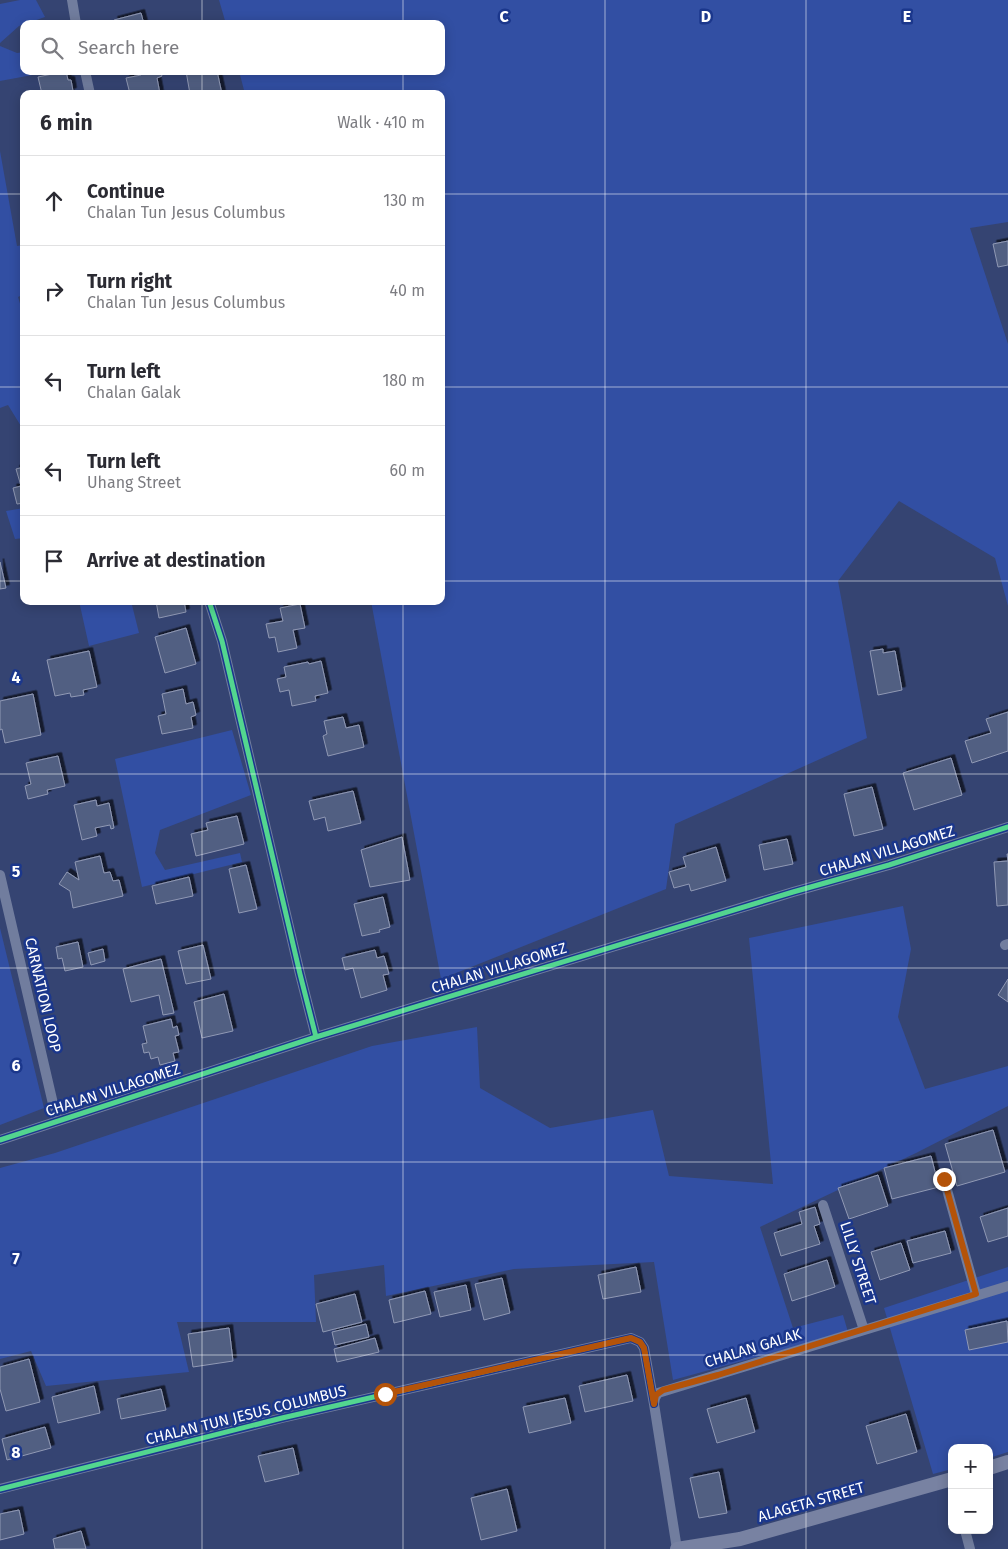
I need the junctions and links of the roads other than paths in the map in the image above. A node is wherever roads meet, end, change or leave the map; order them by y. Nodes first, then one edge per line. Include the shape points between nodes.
1 (72, 0) edge
2 (75, 20) edge
3 (86, 75) edge
4 (89, 90) edge
5 (210, 605) edge
6 (1008, 827) edge
7 (0, 875) edge
8 (316, 1037) junction
9 (57, 1121) junction
10 (0, 1140) edge
11 (944, 1179) dead end
12 (823, 1205) dead end
13 (1008, 1286) edge
14 (976, 1294) junction
15 (864, 1330) junction
16 (654, 1404) junction
17 (1008, 1462) edge
18 (993, 1467) edge
19 (948, 1480) edge
20 (0, 1489) edge
21 (966, 1534) edge
22 (677, 1549) edge
23 (970, 1549) edge

1 - 2 street
3 - 4 street
5 - 8 street via 222,641
6 - 8 street, CHALAN VILLAGOMEZ
7 - 9 street, CARNATION LOOP
8 - 9 street, CHALAN VILLAGOMEZ
9 - 10 street, CHALAN VILLAGOMEZ
11 - 14 street
12 - 15 street, LILLY STREET
13 - 14 street, CHALAN GALAK
14 - 15 street, CHALAN GALAK
15 - 16 street, CHALAN GALAK via 663,1390 656,1395
16 - 20 street, CHALAN TUN JESUS COLUMBUS via 644,1348 631,1338 282,1418
16 - 22 street
17 - 18 main road
19 - 22 main road, ALAGETA STREET via 740,1539
21 - 23 street

